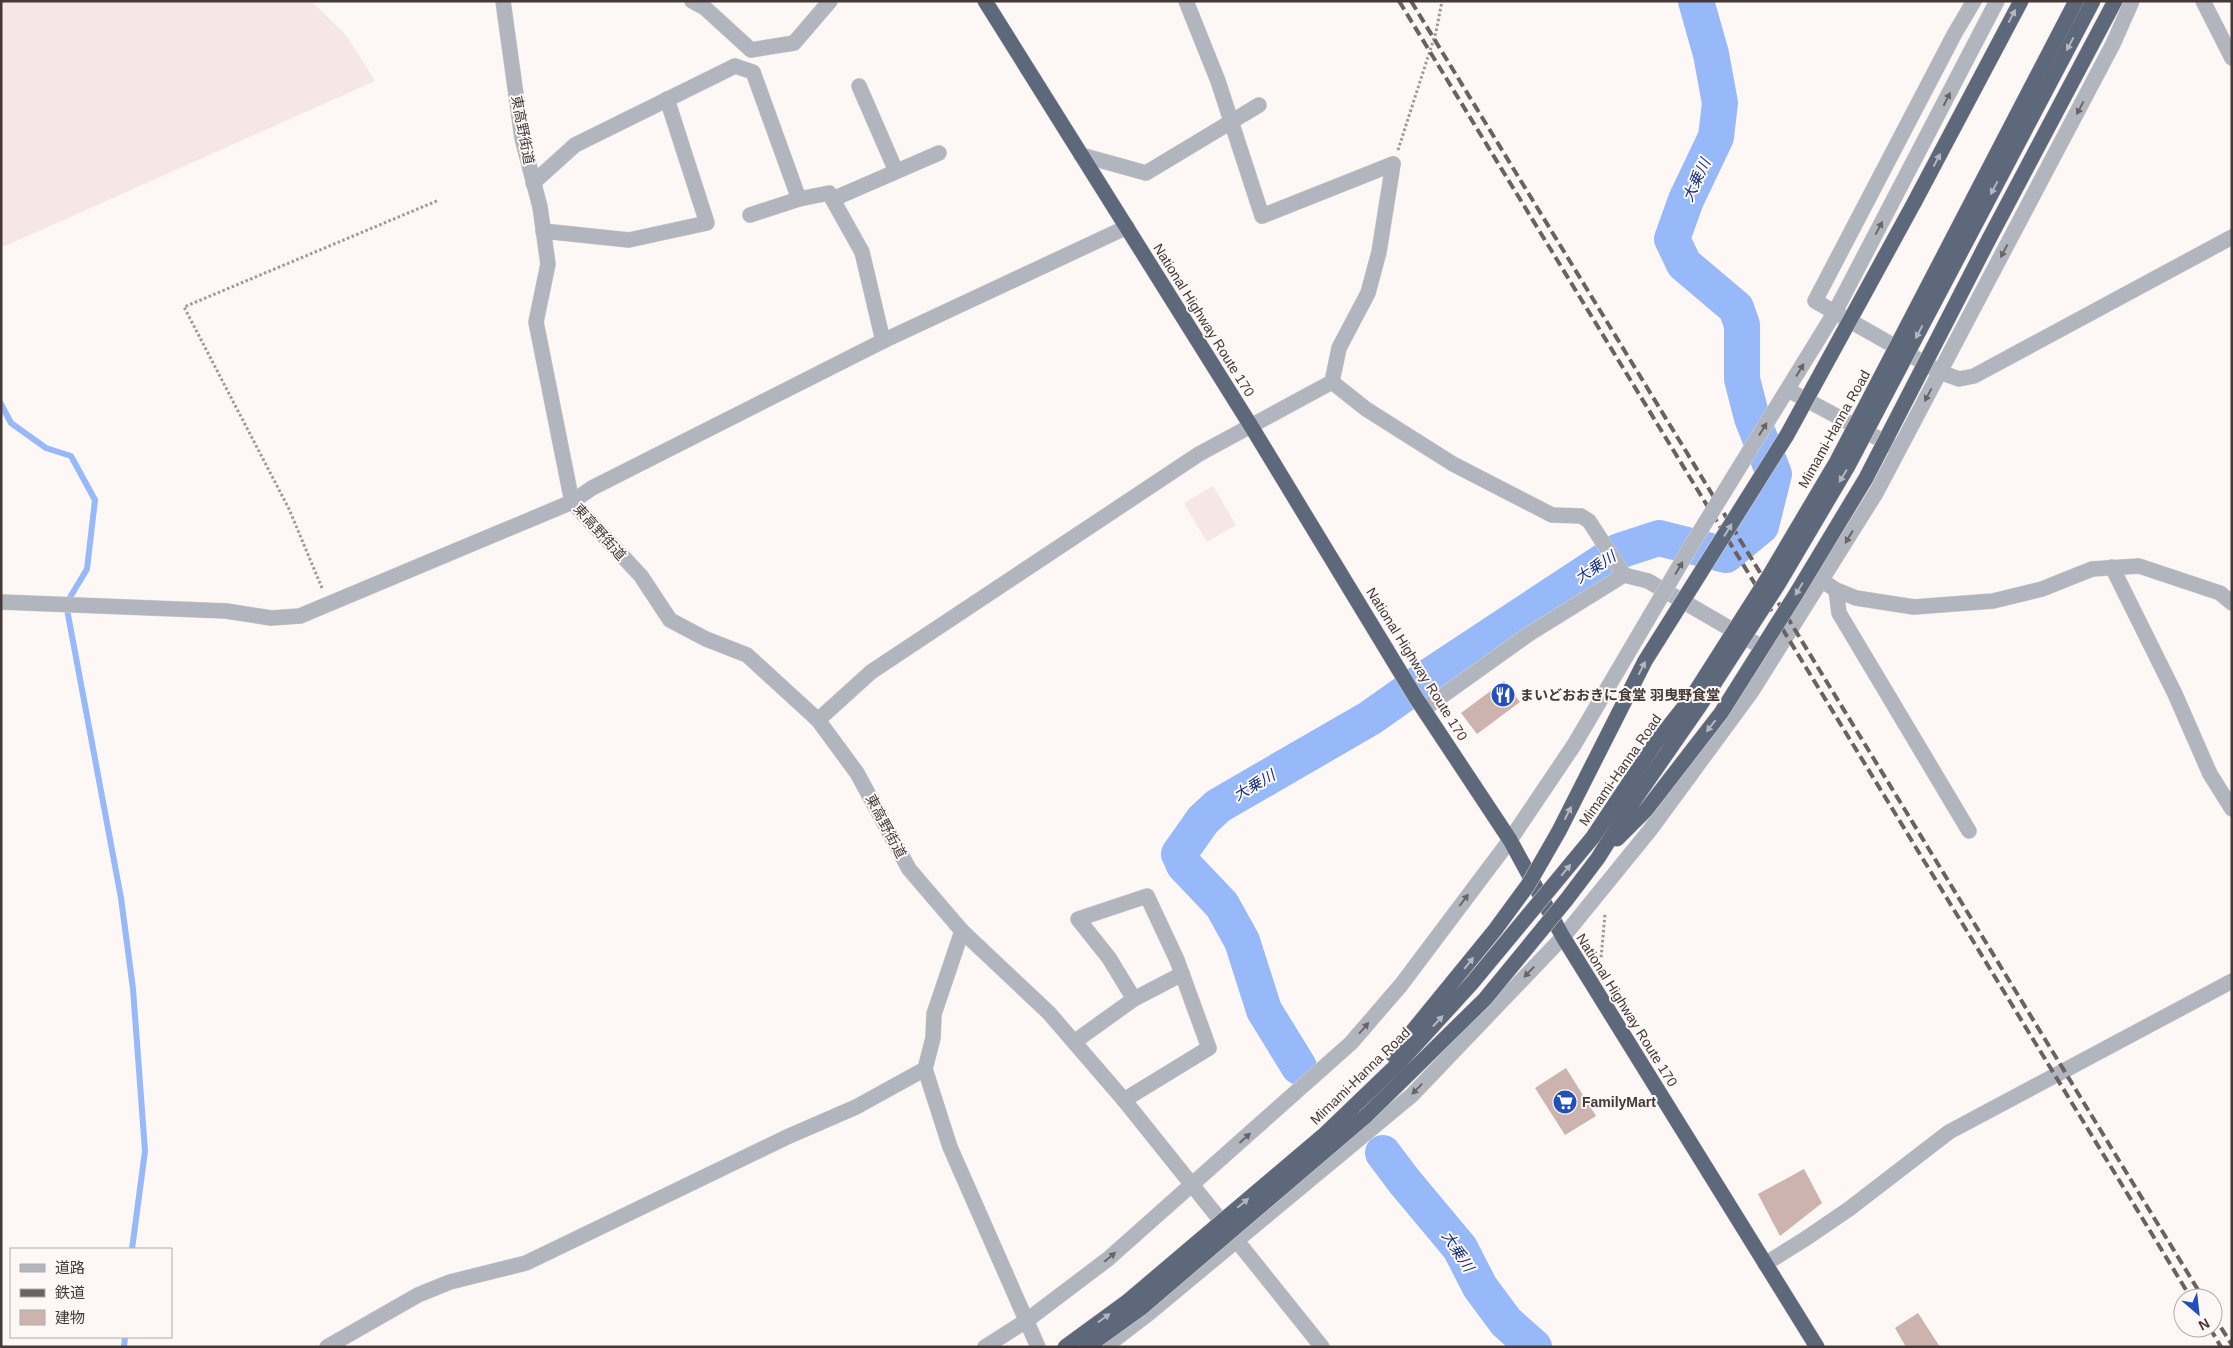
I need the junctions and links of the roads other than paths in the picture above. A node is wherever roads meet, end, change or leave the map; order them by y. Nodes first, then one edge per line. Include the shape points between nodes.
1 (503, 1) edge
2 (692, 1) edge
3 (830, 1) edge
4 (985, 1) edge
5 (1186, 1) edge
6 (1974, 1) edge
7 (1997, 1) edge
8 (2020, 1) edge
9 (2076, 1) edge
10 (2093, 1) edge
11 (2115, 1) edge
12 (2132, 1) edge
13 (2202, 1) edge
14 (2232, 58) edge
15 (859, 86) dead end
16 (667, 100) junction
17 (1259, 105) dead end
18 (1231, 122) junction
19 (939, 152) dead end
20 (1082, 155) junction
21 (896, 171) junction
22 (534, 183) junction
23 (799, 199) junction
24 (832, 199) junction
25 (750, 215) dead end
26 (1127, 227) junction
27 (543, 230) junction
28 (2232, 237) edge
29 (1835, 312) junction
30 (884, 341) junction
31 (1940, 372) junction
32 (1332, 382) junction
33 (1788, 390) junction
34 (1251, 426) junction
35 (1899, 450) junction
36 (572, 502) junction
37 (1616, 562) junction
38 (2112, 567) junction
39 (1823, 581) junction
40 (1836, 590) junction
41 (2226, 592) edge
42 (1, 602) edge
43 (2232, 603) edge
44 (1775, 655) junction
45 (1420, 703) junction
46 (818, 720) junction
47 (2232, 809) edge
48 (1969, 831) dead end
49 (1510, 840) junction
50 (1598, 858) junction
51 (962, 931) junction
52 (1563, 937) junction
53 (1182, 974) junction
54 (2232, 981) edge
55 (1134, 999) junction
56 (1074, 1042) junction
57 (925, 1069) junction
58 (1124, 1100) junction
59 (1325, 1134) junction
60 (1192, 1185) junction
61 (1237, 1240) junction
62 (1766, 1264) junction
63 (1026, 1320) junction
64 (327, 1347) edge
65 (985, 1347) edge
66 (1038, 1347) edge
67 (1065, 1347) edge
68 (1087, 1347) edge
69 (1105, 1347) edge
70 (1322, 1347) edge
71 (1817, 1347) edge

1 - 22 street, 東高野街道 via 522,138
2 - 3 street via 705,8 751,50 794,42
4 - 20 highway, National Highway Route 170
5 - 18 street
6 - 29 street via 1814,301
29 -> 7 street
59 -> 8 highway, bridge via 1460,974 1528,885 1646,661 1787,435
59 -> 9 highway, Mimami-Hanna Road, bridge via 1400,1062 1472,983 1593,837 1654,745 1692,697 1837,461
10 -> 50 highway, Mimami-Hanna Road, bridge via 1848,466 1712,688
11 -> 50 highway, bridge via 1866,478 1721,713 1646,810
12 -> 31 street via 2113,44
13 - 14 street
15 - 21 street
16 - 22 street via 575,145
16 - 23 street via 734,66 753,72
16 - 27 street via 707,224 629,240
17 - 18 street
18 - 20 street via 1146,173
18 - 32 street via 1262,216 1393,164 1368,293 1339,348
19 - 21 street
20 - 26 highway, National Highway Route 170
21 - 24 street
22 - 27 street, 東高野街道
23 - 24 street via 829,193
23 - 25 street
24 - 30 street via 862,252
26 - 30 street
26 - 34 highway, National Highway Route 170
27 - 36 street, 東高野街道 via 548,264 536,322
28 - 31 street via 1974,376 1959,379
29 - 31 street
33 -> 29 street
30 - 36 street via 592,488
31 -> 35 street
32 - 34 street
32 - 37 street via 1366,409 1453,464 1552,515 1581,516 1589,521
33 - 35 street
49 -> 33 street, bridge via 1574,745
34 - 45 highway, National Highway Route 170
34 - 46 street via 1200,454 871,672
35 -> 39 street
36 - 42 street via 300,616 271,618 226,611
36 - 46 street, 東高野街道 via 641,576 670,620 747,655
37 - 44 street
37 - 45 street via 1529,634
38 - 40 street via 2092,569 2042,589 1993,601 1934,606 1914,607 1856,598
38 - 41 street via 2140,566
38 - 47 street via 2175,694 2210,774
39 - 40 street
39 - 44 street
40 - 48 street via 1839,613
41 - 43 street
44 - 52 street via 1650,830
45 - 49 highway, National Highway Route 170
46 - 51 street, 東高野街道 via 857,773 909,869
49 - 52 highway, National Highway Route 170
60 -> 49 street via 1351,1043 1401,984
50 - 68 highway, Mimami-Hanna Road, bridge via 1485,998 1367,1115 1140,1309
51 - 56 street, 東高野街道 via 1049,1013
51 - 57 street via 934,1014 933,1038
52 -> 61 street via 1412,1095
52 - 62 highway, National Highway Route 170
53 - 55 street
53 - 55 street via 1147,896 1078,919 1109,958
53 - 58 street via 1209,1048
54 - 62 street via 1949,1132 1849,1209
55 - 56 street
56 - 58 street, 東高野街道
57 - 63 street via 950,1147
57 - 64 street via 856,1107 526,1263 450,1282 418,1295
58 - 60 street, 東高野街道
67 -> 59 highway, Mimami-Hanna Road, bridge via 1128,1301
60 - 61 street, 東高野街道
63 -> 60 street via 1108,1259
61 - 69 street
61 - 70 street, 東高野街道
62 - 71 highway, National Highway Route 170
63 - 65 street
63 - 66 street

